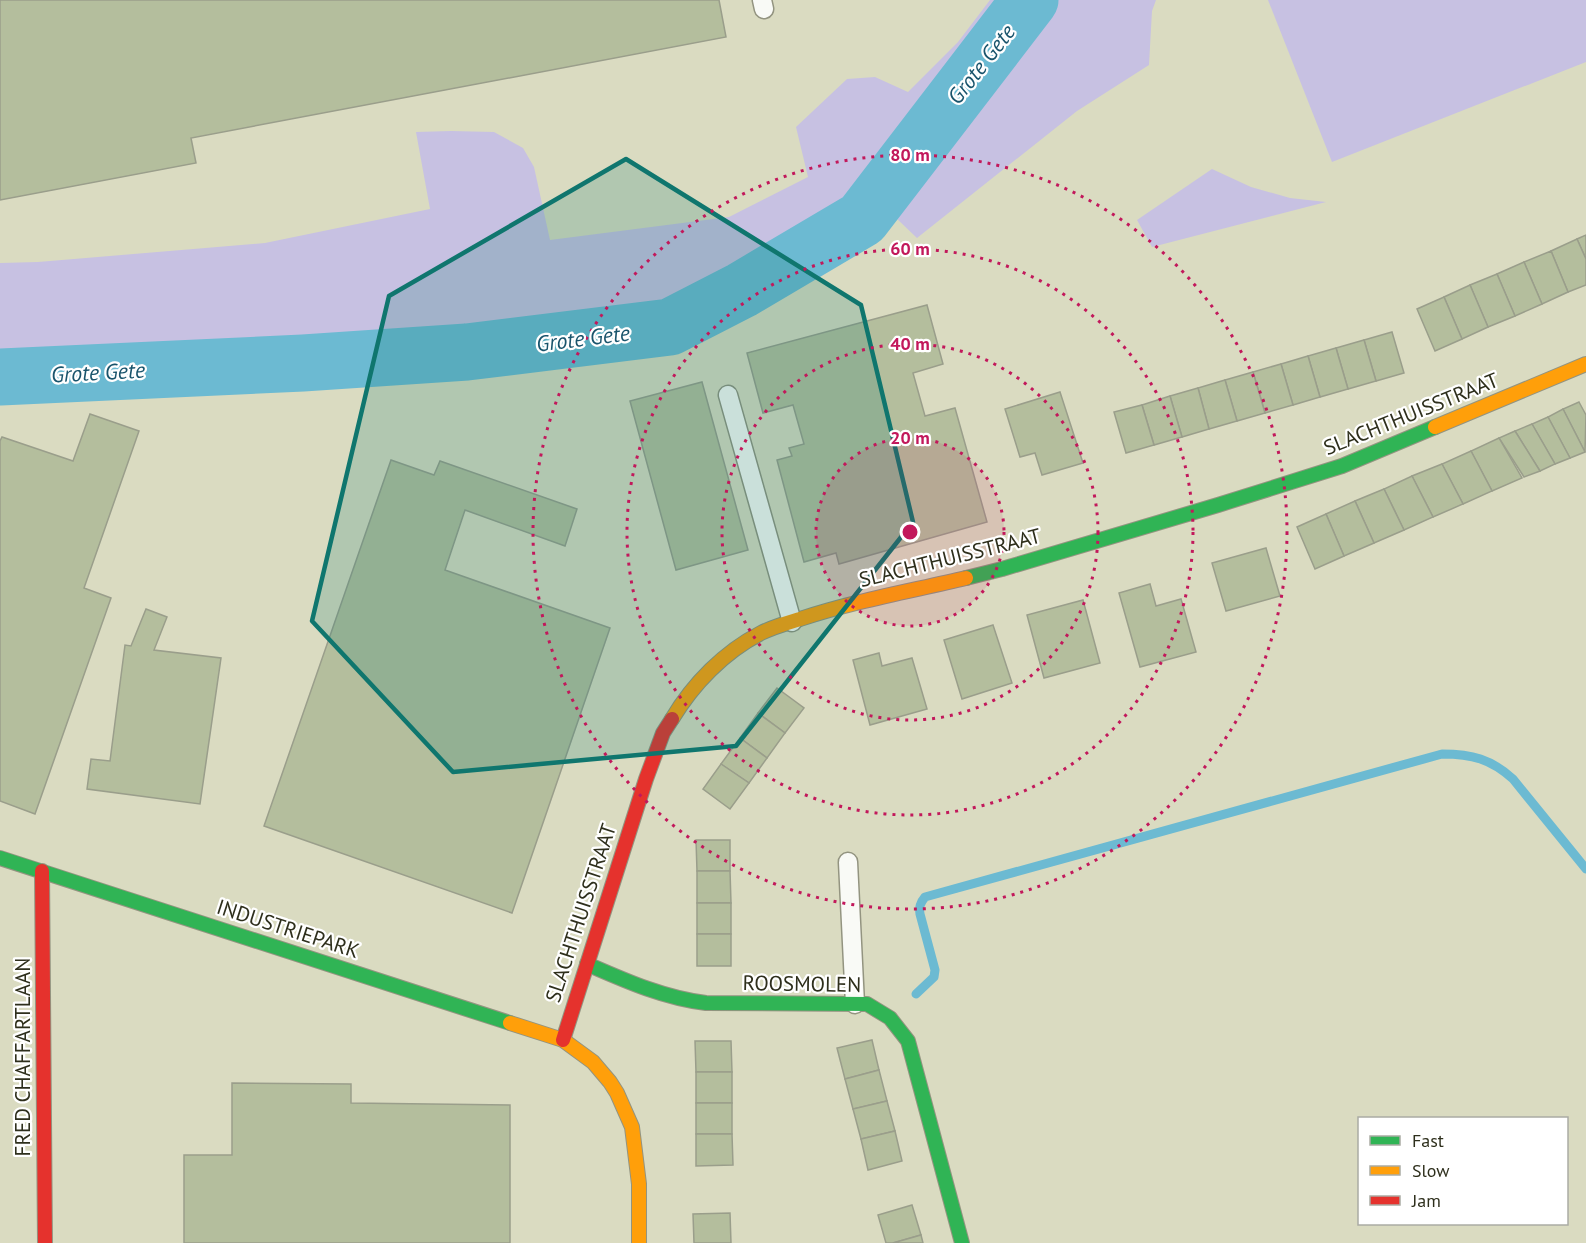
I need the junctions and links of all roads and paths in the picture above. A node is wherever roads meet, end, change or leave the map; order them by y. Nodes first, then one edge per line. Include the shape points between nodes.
1 (1586, 364) edge
2 (728, 395) dead end
3 (792, 622) junction
4 (0, 858) edge
5 (848, 862) dead end
6 (42, 871) junction
7 (587, 964) junction
8 (855, 1004) junction
9 (562, 1040) junction
10 (45, 1243) edge
11 (639, 1243) edge
12 (962, 1243) edge

1 - 3 street, SLACHTHUISSTRAAT via 1342,466 1002,568
2 - 3 lane
3 - 7 street, SLACHTHUISSTRAAT via 762,632 736,648 684,699 663,733
4 - 6 street, INDUSTRIEPARK
5 - 8 lane
6 - 9 street, INDUSTRIEPARK
6 - 10 street, FRED CHAFFARTLAAN
7 - 8 street, ROOSMOLEN via 688,1002
7 - 9 street, SLACHTHUISSTRAAT
8 - 12 street, ROOSMOLEN via 867,1004 890,1018 908,1041
9 - 11 street, INDUSTRIEPARK via 593,1062 610,1082 632,1127 639,1184

